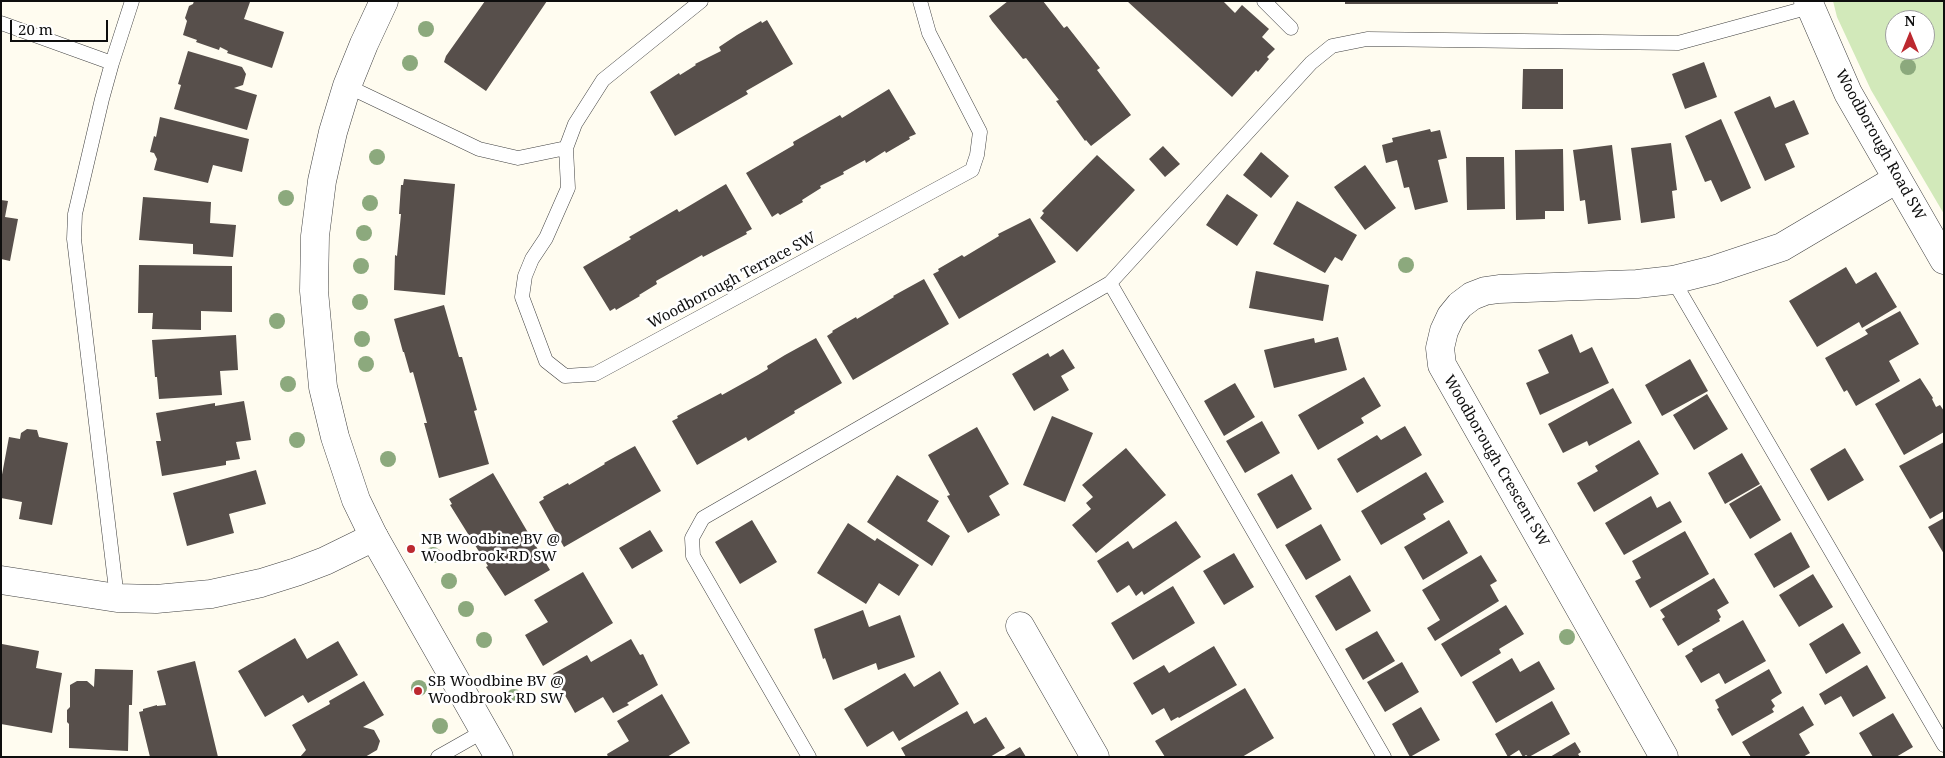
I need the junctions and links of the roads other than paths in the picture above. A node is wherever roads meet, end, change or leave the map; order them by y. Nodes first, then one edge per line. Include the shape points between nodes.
1 (132, 1) edge
2 (384, 1) edge
3 (701, 1) edge
4 (920, 1) edge
5 (1264, 1) edge
6 (1809, 4) edge
7 (1, 23) edge
8 (1291, 28) dead end
9 (112, 63) junction
10 (347, 86) junction
11 (566, 148) junction
12 (1897, 180) junction
13 (1944, 260) edge
14 (1673, 280) junction
15 (1110, 282) junction
16 (374, 537) junction
17 (1, 580) edge
18 (117, 598) junction
19 (1020, 626) dead end
20 (484, 731) junction
21 (1944, 745) edge
22 (438, 757) edge
23 (499, 757) edge
24 (809, 757) edge
25 (1095, 757) edge
26 (1384, 757) edge
27 (1664, 757) edge

1 - 9 lane
2 - 10 street
3 - 11 lane, Woodborough Terrace SW via 603,80 575,124
4 - 11 lane, Woodborough Terrace SW via 929,33 980,132 972,170 595,374 565,376 546,360 522,297 532,258 546,238 568,188
5 - 8 lane
6 - 12 street, Woodborough Road SW via 1848,93
6 - 15 lane via 1678,42 1367,39 1332,46 1311,63
7 - 9 lane
9 - 18 lane via 75,214 74,239
10 - 11 lane via 479,149 518,158
10 - 16 street via 322,181 315,236 314,291 322,387 356,500
12 - 13 street, Woodborough Road SW
12 - 14 street, Woodborough Crescent SW via 1782,246
14 - 21 lane
14 - 27 street, Woodborough Crescent SW via 1485,291 1472,296 1451,316 1440,348 1442,365
15 - 24 lane via 703,518 692,538 693,556
15 - 26 lane
16 - 18 street via 325,561 261,583 210,594 156,599
16 - 20 street
17 - 18 street
19 - 25 street
20 - 22 lane
20 - 23 street

